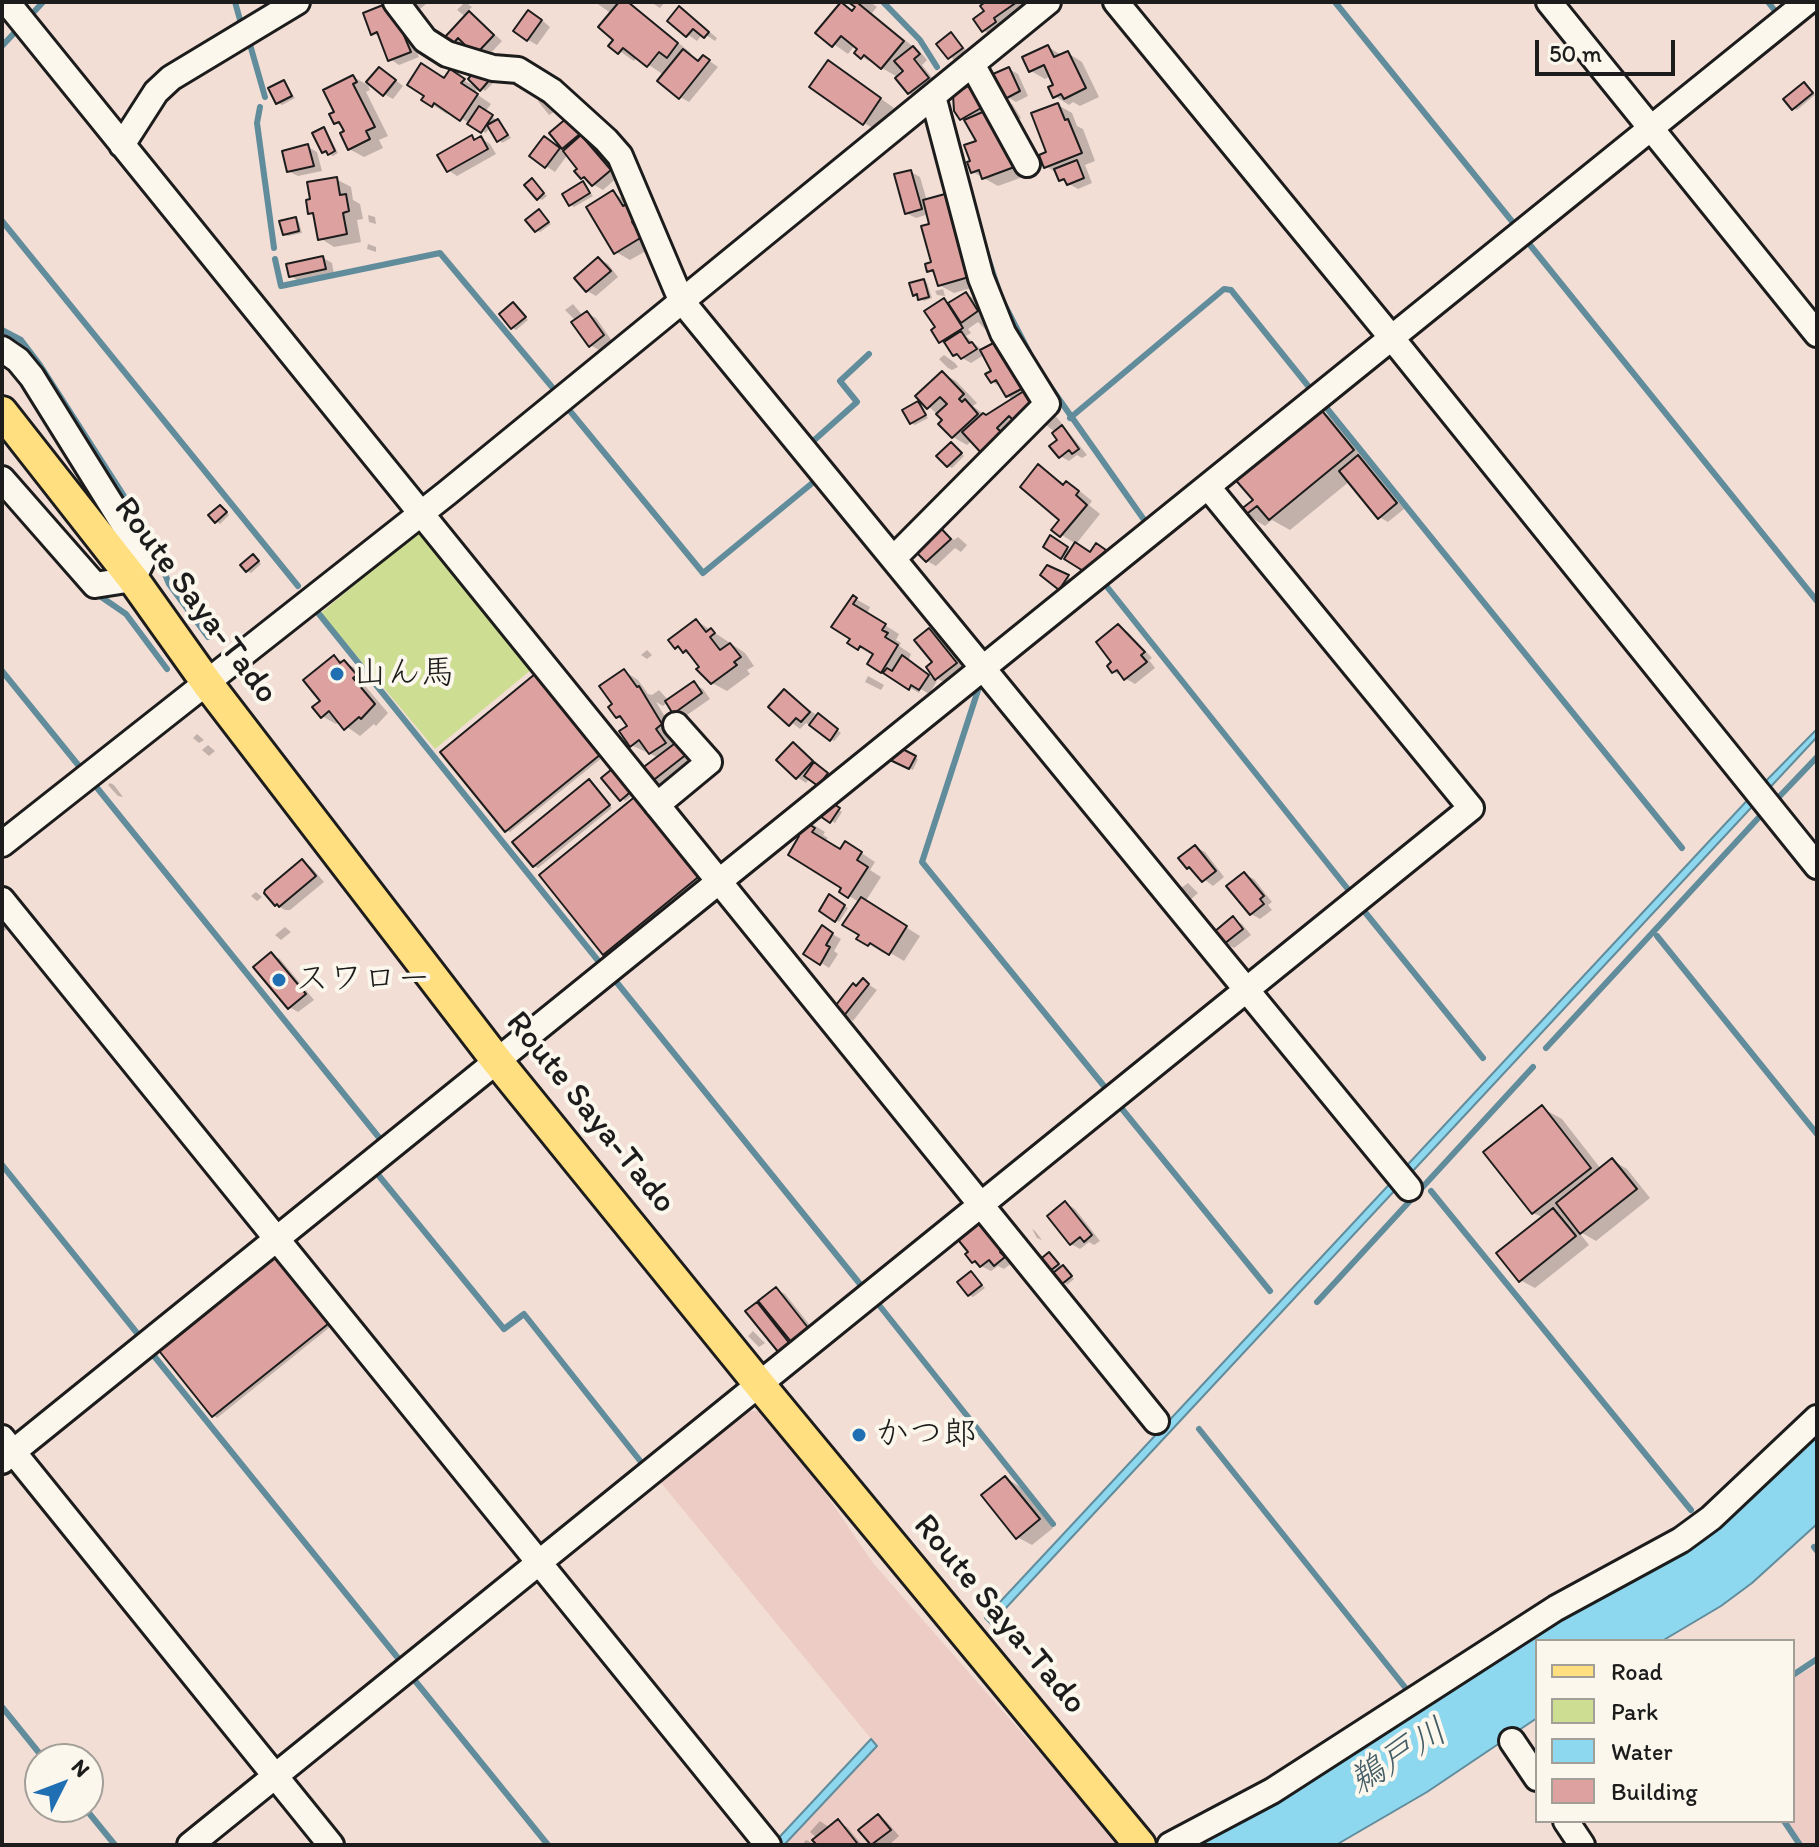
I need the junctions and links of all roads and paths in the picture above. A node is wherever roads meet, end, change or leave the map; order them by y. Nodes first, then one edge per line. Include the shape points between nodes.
1 (297, 2) edge
2 (396, 2) edge
3 (1048, 2) edge
4 (1116, 2) edge
5 (1549, 2) edge
6 (1807, 2) edge
7 (13, 11) edge
8 (972, 64) junction
9 (933, 96) junction
10 (1651, 128) junction
11 (122, 145) junction
12 (1027, 164) dead end
13 (681, 300) junction
14 (1817, 334) edge
15 (1391, 337) junction
16 (2, 349) edge
17 (2, 412) edge
18 (2, 479) edge
19 (1208, 487) junction
20 (420, 513) junction
21 (894, 558) junction
22 (133, 579) junction
23 (983, 667) junction
24 (207, 683) junction
25 (676, 725) dead end
26 (657, 805) junction
27 (2, 844) edge
28 (1817, 866) edge
29 (719, 882) junction
30 (2, 900) edge
31 (1245, 991) junction
32 (497, 1061) junction
33 (1409, 1188) dead end
34 (979, 1205) junction
35 (276, 1238) junction
36 (759, 1384) junction
37 (1817, 1418) edge
38 (1156, 1421) dead end
39 (6, 1450) edge
40 (539, 1562) junction
41 (1512, 1741) dead end
42 (1535, 1775) edge
43 (275, 1776) junction
44 (1567, 1823) edge
45 (767, 1844) edge
46 (190, 1845) edge
47 (331, 1845) edge
48 (1140, 1845) edge
49 (1170, 1845) edge
50 (1582, 1845) edge

1 - 11 street via 171,78
2 - 13 street via 425,40 447,54 518,70 552,91 606,140 620,156
3 - 8 street
4 - 15 street
5 - 10 street
6 - 10 street
7 - 11 street
8 - 9 street
8 - 12 street
9 - 13 street
9 - 21 street via 981,278 1003,333 1047,404
10 - 14 street
10 - 15 street
11 - 20 street
13 - 20 street
13 - 21 street
15 - 19 street
15 - 28 street
16 - 22 street via 32,377 144,557
17 - 22 main road, Route Saya-Tado
18 - 22 street via 95,585
19 - 23 street
19 - 31 street via 1471,808
20 - 24 street
20 - 26 street
21 - 23 street
22 - 24 main road, Route Saya-Tado
23 - 29 street
23 - 31 street
24 - 27 street
24 - 32 main road, Route Saya-Tado
25 - 26 street via 709,762
26 - 29 street
29 - 32 street
29 - 34 street
30 - 35 street
31 - 33 street
31 - 34 street
32 - 35 street
32 - 36 main road, Route Saya-Tado
34 - 36 street
34 - 38 street
35 - 39 street
35 - 40 street
36 - 40 street
36 - 48 main road, Route Saya-Tado
37 - 49 street via 1681,1540 1556,1608 1272,1791
39 - 43 street
40 - 43 street
40 - 45 street
41 - 42 street
43 - 46 street
43 - 47 street
44 - 50 street

